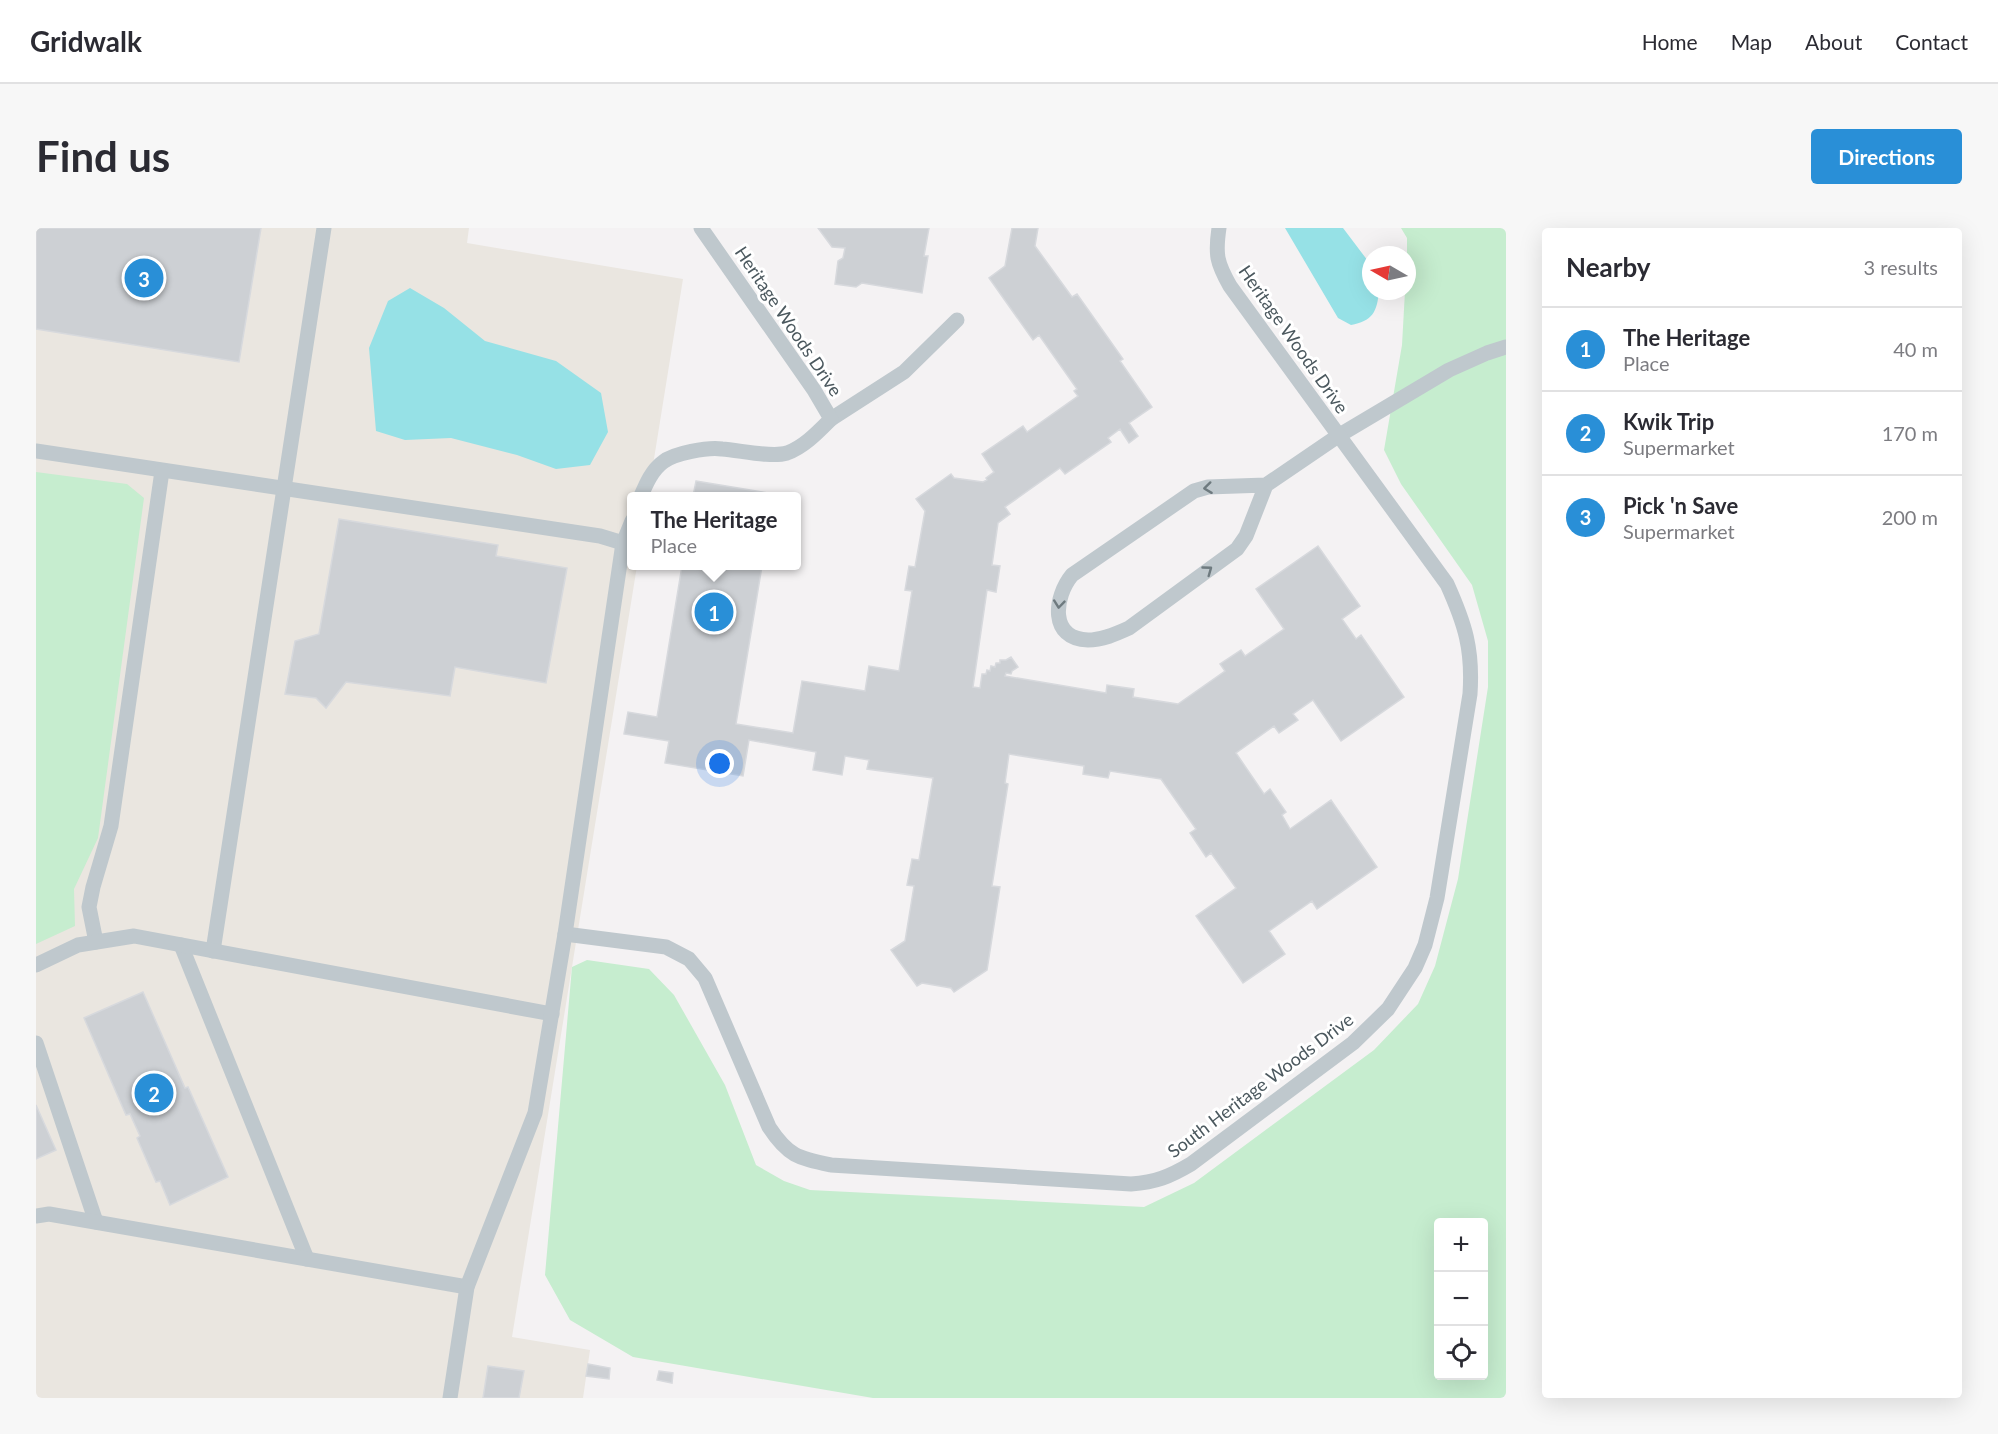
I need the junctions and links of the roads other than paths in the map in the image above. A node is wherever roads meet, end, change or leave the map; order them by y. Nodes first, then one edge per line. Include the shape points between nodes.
1 (324, 228) edge
2 (701, 228) edge
3 (1219, 228) edge
4 (957, 320) dead end
5 (1506, 347) edge
6 (831, 419) junction
7 (1338, 436) junction
8 (36, 451) edge
9 (162, 471) junction
10 (1266, 486) junction
11 (283, 490) junction
12 (642, 492) edge
13 (627, 533) edge
14 (623, 543) junction
15 (565, 934) junction
16 (96, 942) junction
17 (181, 945) junction
18 (213, 951) junction
19 (36, 965) edge
20 (552, 1014) junction
21 (36, 1043) edge
22 (36, 1216) edge
23 (96, 1222) junction
24 (307, 1259) junction
25 (468, 1287) junction
26 (450, 1398) edge

1 - 11 lane
2 - 6 lane, Heritage Woods Drive
3 - 7 lane, Heritage Woods Drive via 1216,249 1226,279
4 - 6 lane via 904,372
5 - 7 lane via 1449,370
6 - 12 lane, Heritage Woods Drive via 810,439 786,453 719,448 664,460
7 - 10 lane
7 - 15 lane, South Heritage Woods Drive via 1447,584 1468,637 1470,694 1437,898 1425,945 1388,1009 1353,1043 1191,1164 1154,1182 1131,1184 831,1165 794,1155 769,1126 710,988 689,959 666,947
8 - 9 lane
9 - 11 lane
9 - 16 lane via 111,826 90,907
10 -> 10 lane via 1194,490 1072,575 1060,596 1061,625 1067,633 1087,640 1129,628 1237,549
11 - 14 lane via 600,536
11 - 18 lane
13 - 14 lane
14 - 15 lane
15 - 20 lane
16 - 17 lane via 134,936
16 - 19 lane via 78,945
17 - 18 lane
17 - 24 lane
18 - 20 lane
20 - 25 lane via 535,1113
21 - 23 lane
22 - 23 lane via 49,1214
23 - 24 lane
24 - 25 lane
25 - 26 lane

